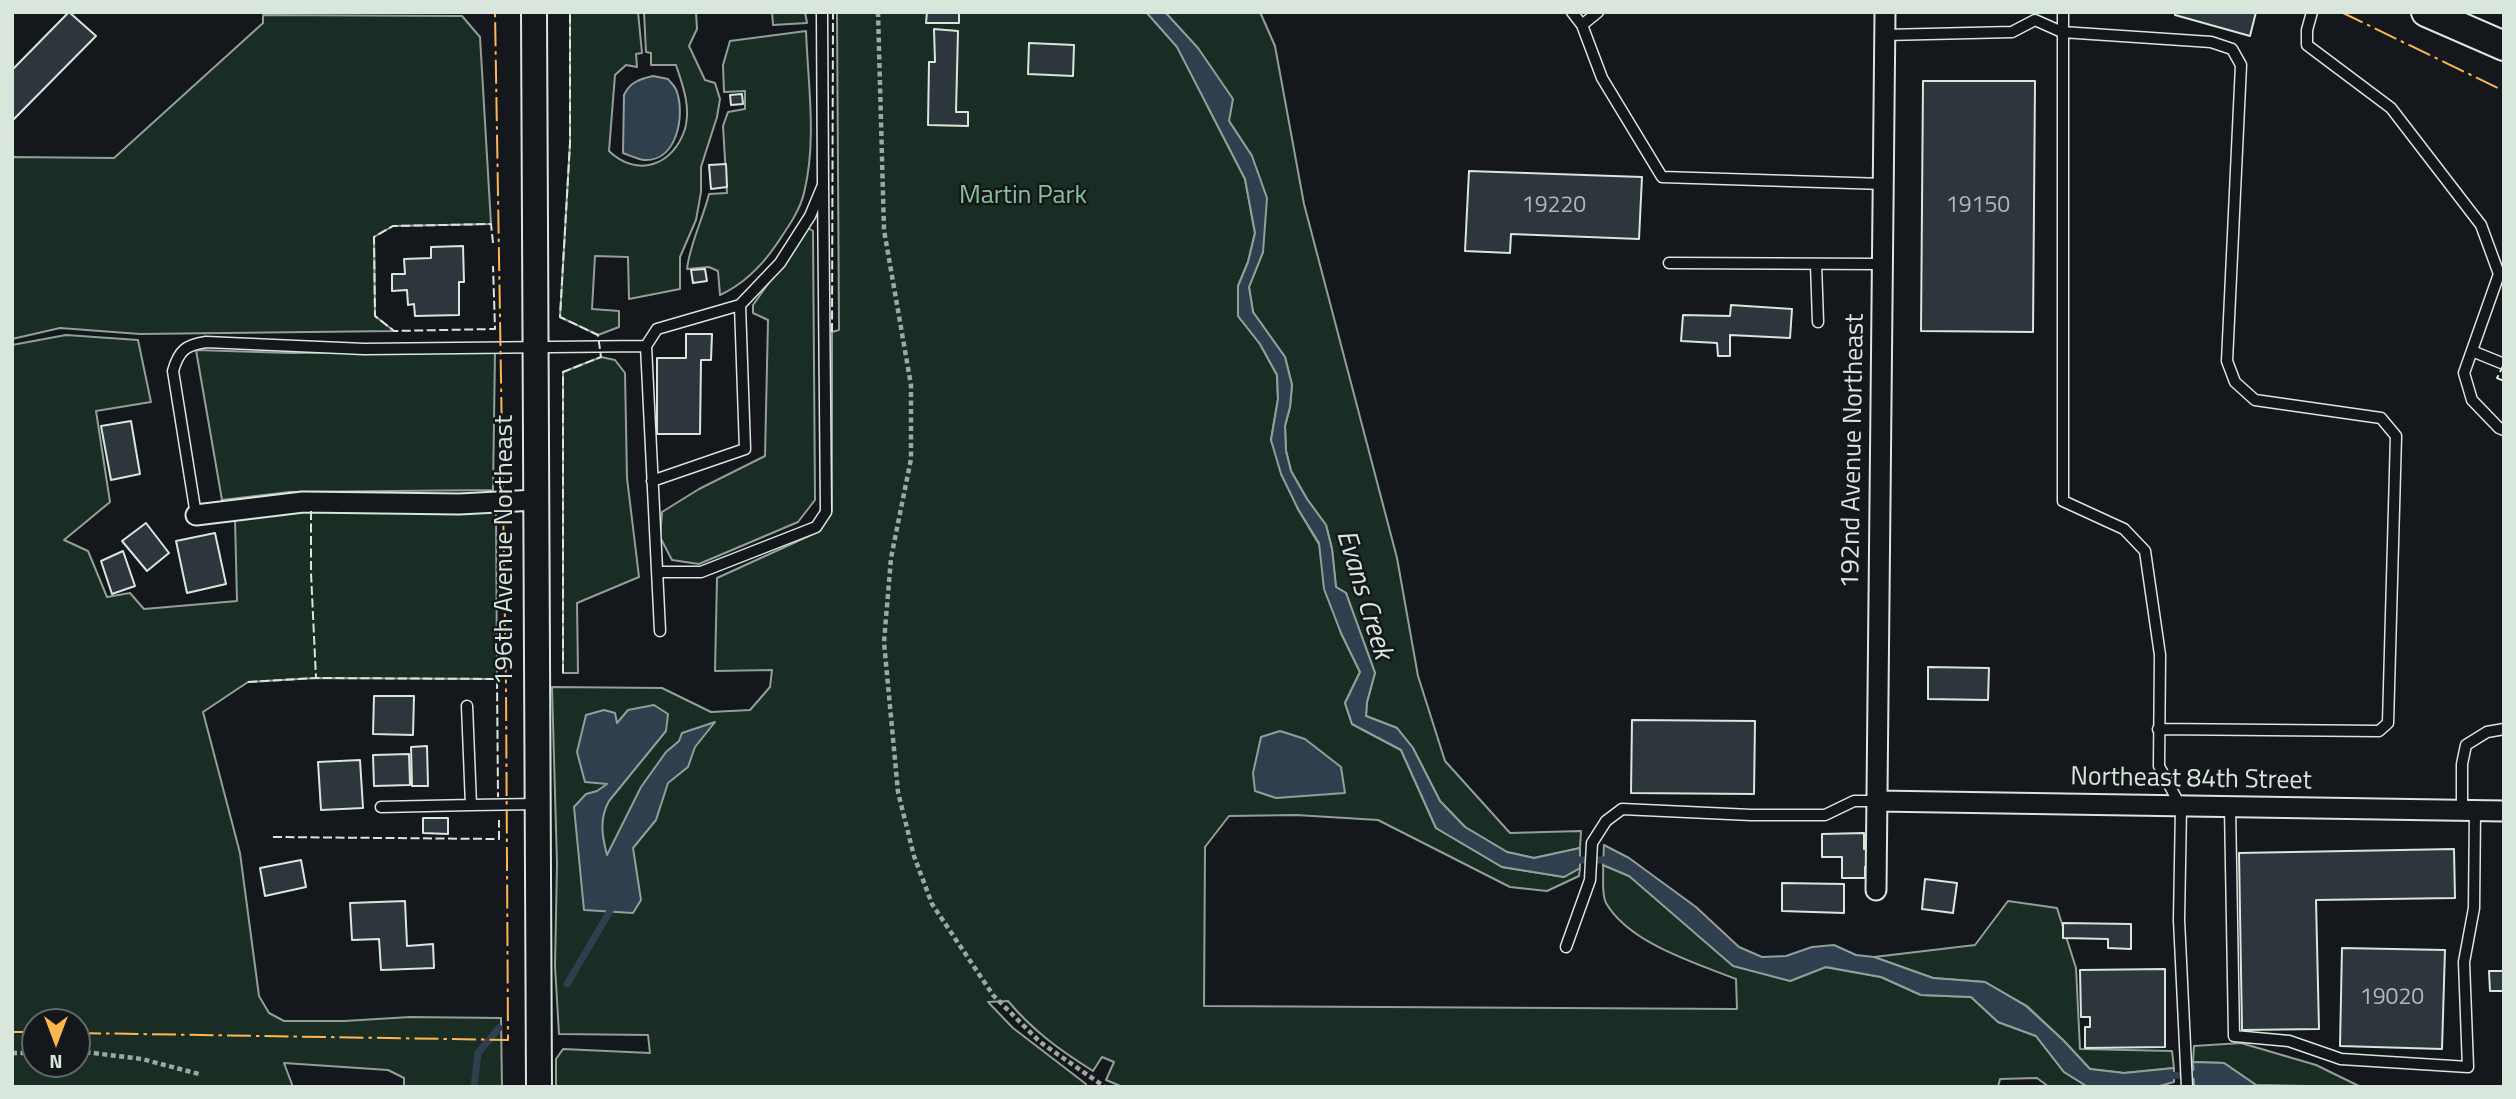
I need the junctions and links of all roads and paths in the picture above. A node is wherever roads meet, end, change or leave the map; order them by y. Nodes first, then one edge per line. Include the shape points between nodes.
1 (534, 12) edge
2 (822, 12) edge
3 (878, 12) edge
4 (1572, 12) edge
5 (1598, 12) edge
6 (1885, 12) edge
7 (2063, 12) edge
8 (2312, 12) edge
9 (2426, 12) edge
10 (1582, 25) junction
11 (2062, 32) junction
12 (1885, 35) junction
13 (2504, 46) edge
14 (1885, 184) junction
15 (822, 185) junction
16 (1670, 263) dead end
17 (1816, 264) junction
18 (1882, 264) junction
19 (740, 305) junction
20 (1818, 321) dead end
21 (535, 345) junction
22 (646, 346) junction
23 (2472, 351) junction
24 (2504, 364) edge
25 (2504, 430) edge
26 (652, 481) junction
27 (536, 499) junction
28 (196, 516) joint
29 (657, 572) junction
30 (660, 631) dead end
31 (467, 706) dead end
32 (2158, 729) junction
33 (2504, 729) edge
34 (1877, 801) junction
35 (537, 804) junction
36 (471, 805) junction
37 (381, 807) dead end
38 (2181, 807) junction
39 (2230, 807) junction
40 (2469, 811) junction
41 (2504, 811) edge
42 (1876, 890) dead end
43 (1566, 947) dead end
44 (91, 1053) edge
45 (199, 1074) dead end
46 (539, 1087) edge
47 (1105, 1087) edge
48 (2187, 1087) edge

1 - 21 street, 196th Avenue Northeast
2 - 15 lane
3 - 47 path via 884,230 911,385 911,460 891,558 884,642 898,792 932,904 993,995 1040,1042
4 - 10 lane
5 - 10 lane
6 - 12 street, 192nd Avenue Northeast
7 - 11 lane
8 - 23 lane via 2307,45 2390,108 2481,225 2499,274
9 - 13 main road
10 - 14 lane via 1602,78 1662,177
11 - 12 lane via 2035,20 2012,32
11 - 32 lane via 2063,501 2124,529 2146,551 2160,655
11 - 32 lane via 2211,42 2232,49 2241,65 2227,361 2235,382 2255,400 2381,418 2396,436 2388,723 2379,731
12 - 14 street, 192nd Avenue Northeast
14 - 18 street, 192nd Avenue Northeast
15 - 19 lane via 810,216 780,263
15 - 29 lane via 826,512 816,527 701,572
16 - 17 lane
17 - 18 lane
17 - 20 lane
18 - 34 street, 192nd Avenue Northeast
19 - 22 lane via 657,329
19 - 26 lane via 745,449
21 - 22 lane
21 - 27 street, 196th Avenue Northeast
21 - 28 lane via 364,349 206,342 184,347 173,370
22 - 26 lane
23 - 24 lane
23 - 25 lane via 2464,373 2472,400
26 - 29 lane
27 - 28 street via 459,504 303,502
27 - 35 street, 196th Avenue Northeast
29 - 30 lane
31 - 36 lane
32 - 38 lane via 2159,766
33 - 40 lane via 2487,732 2466,745 2462,764
34 - 38 street, Northeast 84th Street
34 - 42 street, 192nd Avenue Northeast
34 - 43 lane via 1854,801 1825,815 1622,809 1606,821 1592,843 1590,880
35 - 36 lane
35 - 46 street, 196th Avenue Northeast
36 - 37 lane
38 - 39 street, Northeast 84th Street
38 - 48 lane via 2179,920
39 - 40 street, Northeast 84th Street
39 - 40 lane via 2234,1036 2289,1041 2342,1059 2468,1067 2464,962 2474,908
40 - 41 street, Northeast 84th Street
44 - 45 path via 142,1059

